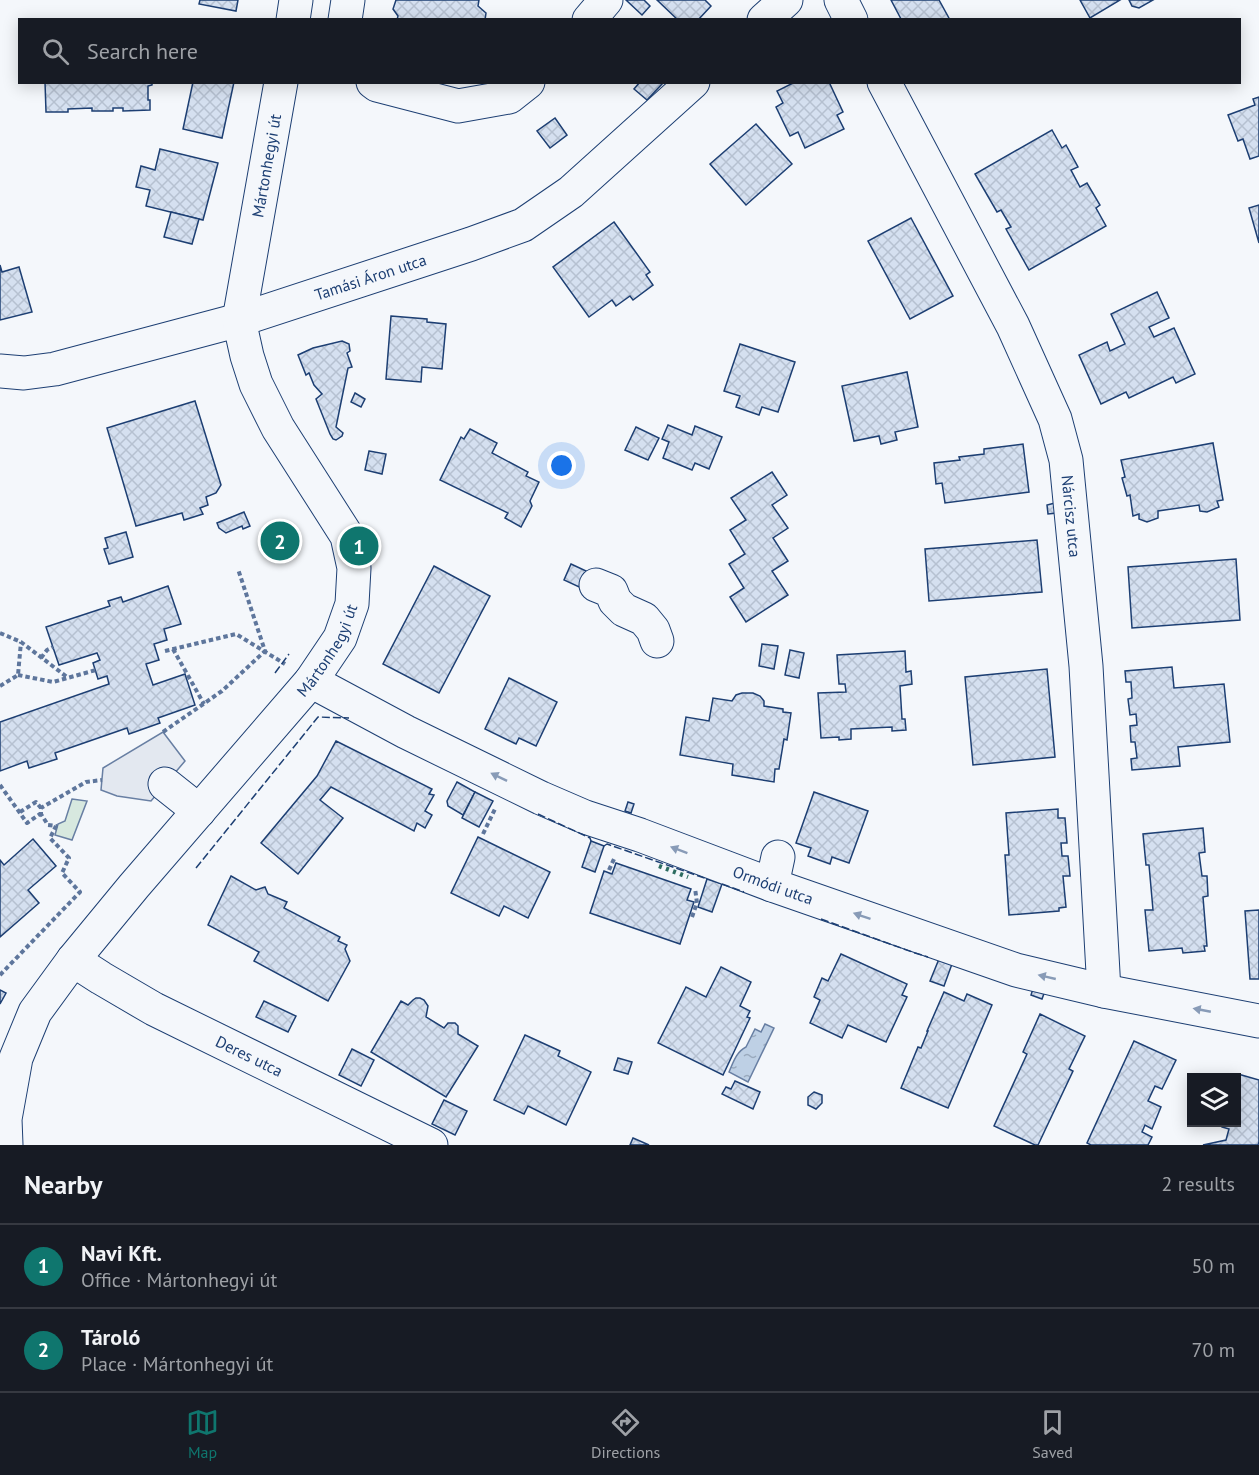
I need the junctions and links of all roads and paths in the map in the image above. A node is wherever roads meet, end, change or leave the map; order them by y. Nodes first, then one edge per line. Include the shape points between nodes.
1 (296, 0) edge
2 (348, 0) edge
3 (606, 0) edge
4 (786, 0) edge
5 (841, 0) edge
6 (293, 18) edge
7 (345, 18) edge
8 (591, 18) edge
9 (766, 18) edge
10 (850, 18) edge
11 (281, 84) edge
12 (376, 84) edge
13 (525, 84) edge
14 (691, 84) edge
15 (886, 84) edge
16 (239, 320) junction
17 (0, 371) edge
18 (238, 569) dead end
19 (596, 585) dead end
20 (0, 633) edge
21 (657, 641) dead end
22 (21, 642) junction
23 (53, 647) dead end
24 (173, 649) junction
25 (165, 651) dead end
26 (265, 651) junction
27 (41, 658) junction
28 (278, 660) dead end
29 (96, 670) dead end
30 (18, 675) junction
31 (67, 677) junction
32 (311, 681) junction
33 (0, 686) edge
34 (204, 704) junction
35 (163, 732) dead end
36 (102, 780) dead end
37 (165, 784) dead end
38 (0, 785) edge
39 (41, 811) junction
40 (199, 811) junction
41 (20, 812) junction
42 (694, 888) dead end
43 (692, 917) dead end
44 (73, 960) junction
45 (0, 975) edge
46 (1104, 991) junction
47 (1259, 1021) edge
48 (6, 1145) edge
49 (431, 1145) edge

1 - 6 street
2 - 7 street
3 - 8 street
4 - 9 street
5 - 10 street
11 - 16 street, Mártonhegyi út
12 - 13 street via 458,106 509,96
14 - 16 street, Tamási Áron utca via 571,192 523,225
15 - 46 street, Nárcisz utca via 1013,326 1055,419 1066,460 1086,666
16 - 17 street, Tamási Áron utca via 55,369
16 - 32 street, Mártonhegyi út via 256,384 278,428 347,536 354,568 352,604 340,638
18 - 26 path
19 - 21 street via 611,591 624,610 644,619
20 - 22 path
22 - 27 path
22 - 30 path
23 - 27 path
24 - 25 path
24 - 26 path via 236,634
24 - 34 path
26 - 28 path
26 - 34 path
27 - 31 path
29 - 31 path
30 - 31 path via 52,682
30 - 33 path
32 - 40 street, Mártonhegyi út
46 -> 32 street, Ormódi utca via 1016,970 775,871 642,824 541,798
34 - 35 path
36 - 39 path via 86,782
37 - 40 street
38 - 41 path
39 - 41 path via 36,802
39 - 41 path via 27,823
39 - 45 path via 48,825 56,826 50,837 69,858 62,873 80,892
40 - 44 street, Mártonhegyi út
42 - 43 path via 697,903
44 - 48 street, Mártonhegyi út via 35,1012 16,1058 4,1119
44 - 49 street, Deres utca via 154,1009
47 -> 46 street, Ormódi utca

